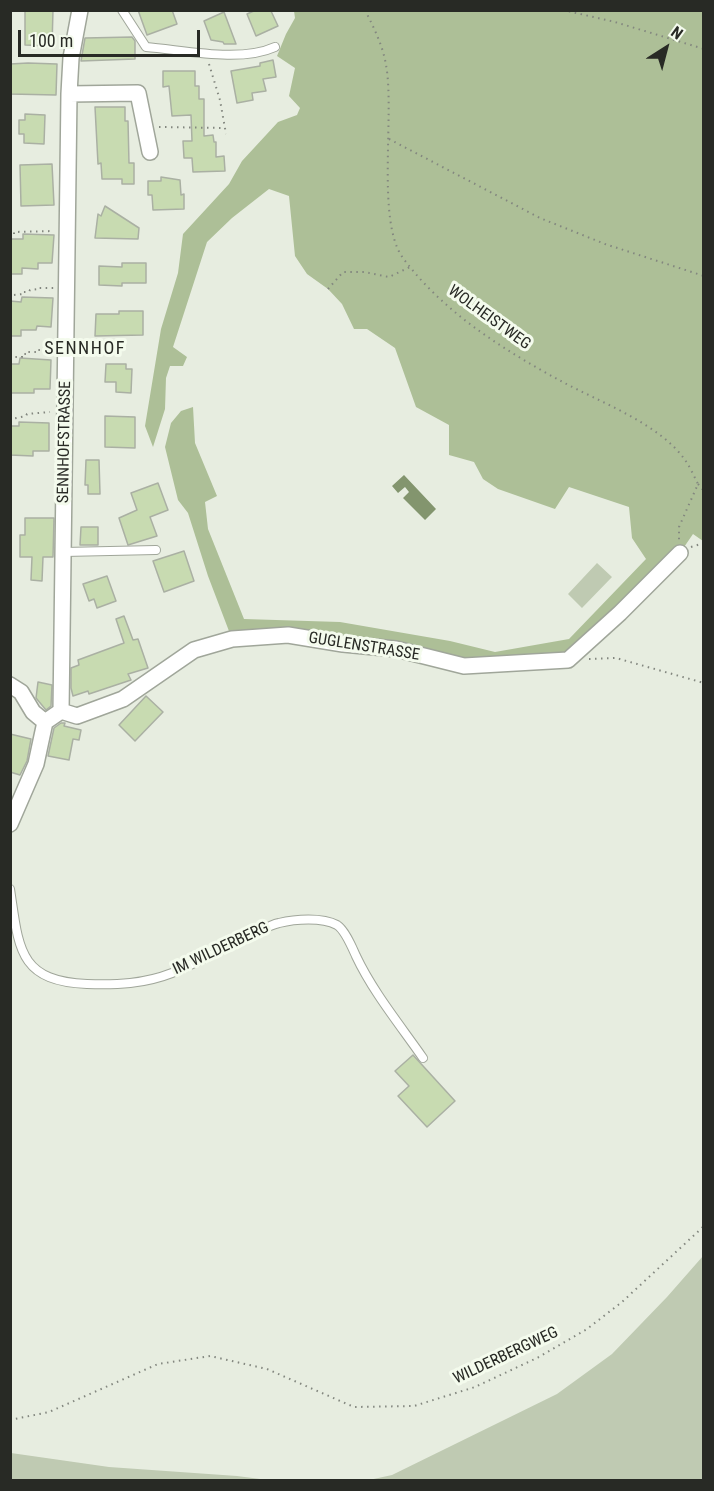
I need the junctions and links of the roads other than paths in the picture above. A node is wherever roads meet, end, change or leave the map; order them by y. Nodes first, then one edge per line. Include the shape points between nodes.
1 (80, 10) edge
2 (122, 10) edge
3 (275, 47) dead end
4 (69, 94) junction
5 (149, 145) road end
6 (156, 550) dead end
7 (64, 552) junction
8 (680, 553) dead end
9 (10, 686) edge
10 (61, 711) junction
11 (45, 722) junction
12 (10, 824) edge
13 (10, 889) edge
14 (423, 1058) dead end

1 - 4 street, SENNHOFSTRASSE
2 - 3 lane via 146,47 240,56
4 - 5 street via 138,93
4 - 7 street, SENNHOFSTRASSE
6 - 7 lane
7 - 10 street, SENNHOFSTRASSE
8 - 10 street, GUGLENSTRASSE via 568,660 464,666 396,649 288,634 232,639 194,650 123,699 77,716
9 - 11 street via 21,693
10 - 11 street
11 - 12 street via 36,764
13 - 14 lane, IM WILDERBERG via 16,927 31,966 58,981 84,984 132,984 153,979 279,923 321,919 339,927 366,977

